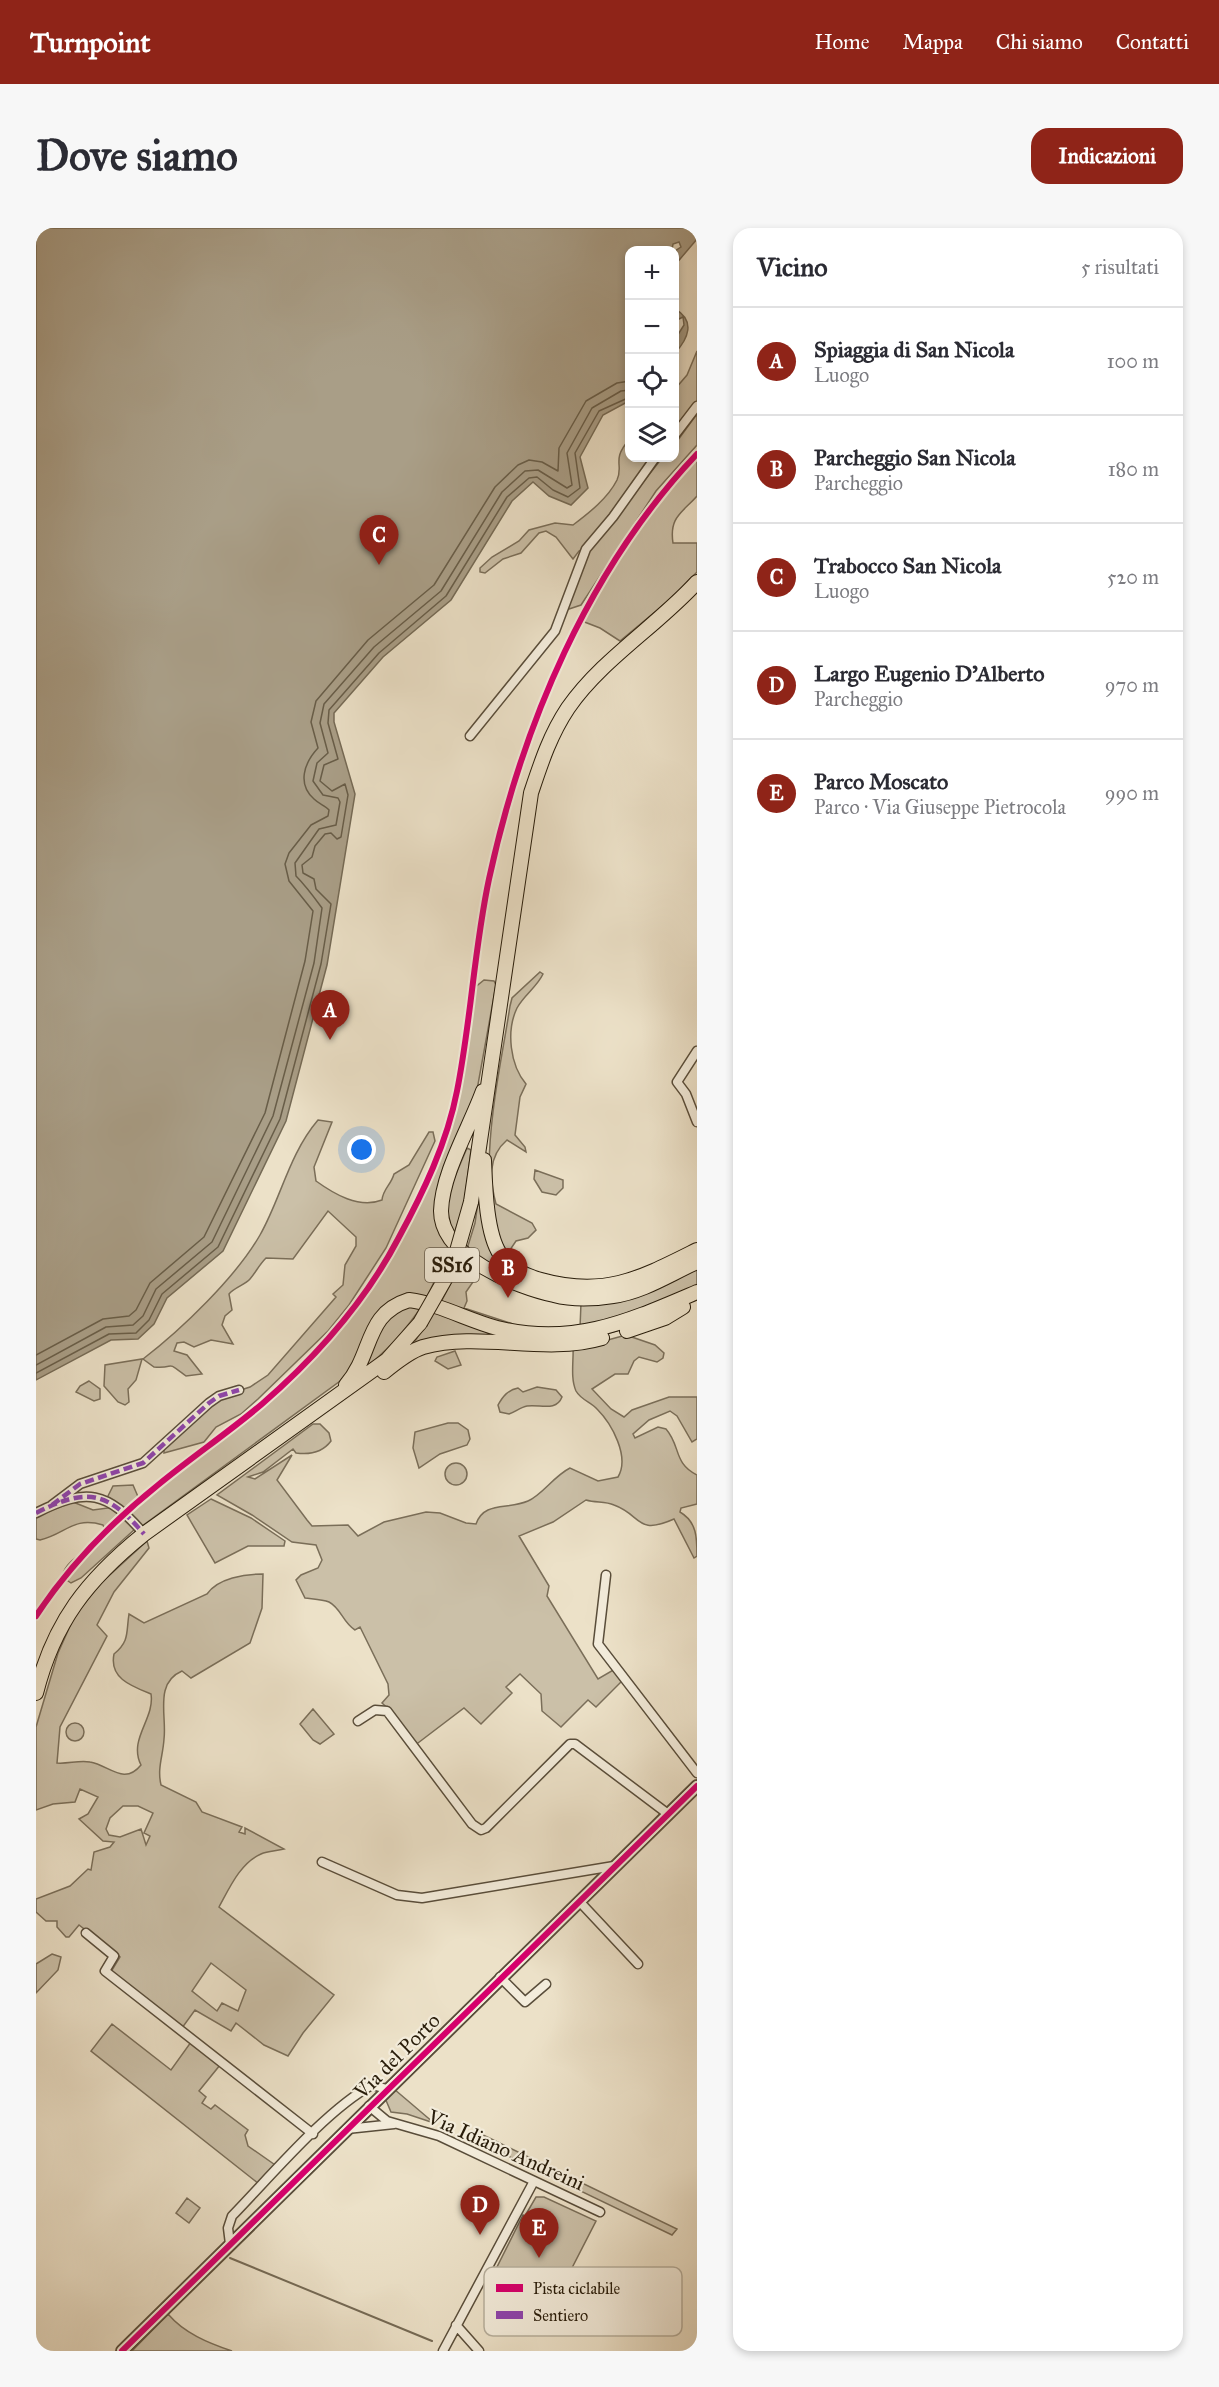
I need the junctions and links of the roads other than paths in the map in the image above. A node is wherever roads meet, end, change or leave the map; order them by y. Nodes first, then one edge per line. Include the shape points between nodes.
1 (697, 406) edge
2 (679, 431) edge
3 (652, 462) edge
4 (697, 582) edge
5 (470, 736) dead end
6 (697, 1051) edge
7 (493, 1064) junction
8 (697, 1122) edge
9 (482, 1140) junction
10 (697, 1250) edge
11 (697, 1262) edge
12 (697, 1292) edge
13 (697, 1298) edge
14 (238, 1390) dead end
15 (331, 1401) junction
16 (306, 1420) junction
17 (52, 1505) junction
18 (36, 1513) edge
19 (144, 1534) junction
20 (606, 1575) dead end
21 (39, 1671) edge
22 (36, 1693) edge
23 (358, 1721) dead end
24 (697, 1773) edge
25 (697, 1786) edge
26 (668, 1814) junction
27 (322, 1862) dead end
28 (614, 1866) junction
29 (579, 1901) junction
30 (86, 1933) dead end
31 (638, 1964) dead end
32 (500, 1977) junction
33 (546, 1984) dead end
34 (387, 2089) junction
35 (369, 2106) junction
36 (397, 2124) junction
37 (346, 2129) junction
38 (313, 2134) junction
39 (534, 2181) junction
40 (600, 2212) dead end
41 (230, 2244) junction
42 (487, 2267) edge
43 (484, 2273) edge
44 (456, 2325) junction
45 (122, 2351) edge
46 (443, 2351) edge
47 (479, 2351) edge

1 - 2 street
3 - 5 street via 586,549 555,631
4 - 7 main road, SS16 via 598,672 568,708 546,748 531,793
6 - 8 street via 677,1082
7 - 9 main road, SS16
7 - 11 main road via 443,1195 444,1228 468,1256 517,1283 573,1298 633,1292
9 - 10 main road via 493,1239 499,1252 516,1269 559,1285 588,1289 629,1281
9 - 15 main road, SS16, bridge via 471,1202 453,1265 420,1323 387,1359
12 - 15 main road via 629,1322 563,1333 498,1328 409,1300 381,1314 356,1374
13 - 16 main road via 665,1318 596,1340 558,1344 456,1341 421,1347 360,1390
14 - 17 street via 209,1403 143,1463 80,1484
15 - 16 main road, SS16
16 - 19 main road, SS16
17 - 18 street
17 - 19 street via 77,1497 100,1498 118,1506
19 - 21 main road, SS16 via 106,1566 79,1598
20 - 24 street via 598,1644
21 - 22 main road, SS16
23 - 26 street via 375,1710 387,1711 472,1824 481,1830 570,1744
25 - 26 street, Via del Porto
26 - 28 street, Via del Porto
27 - 28 street via 397,1895 422,1899
28 - 29 street, Via del Porto
29 - 31 street
29 - 32 street, Via del Porto
30 - 38 street via 114,1956 105,1971
32 - 33 street via 525,2002
32 - 34 street, Via del Porto
34 - 35 street, Via del Porto
34 - 38 street via 372,2085 359,2092
35 - 36 street, Via Idiano Andreini
35 - 37 street, Via del Porto
36 - 37 street, Via Idiano Andreini
36 - 39 street, Via Idiano Andreini via 439,2136
37 - 41 street, Via del Porto
38 - 41 street via 232,2216 228,2228
39 - 40 street, Via Idiano Andreini
39 - 42 street
41 - 45 street, Via del Porto
43 - 44 street
44 - 46 street
44 - 47 street

